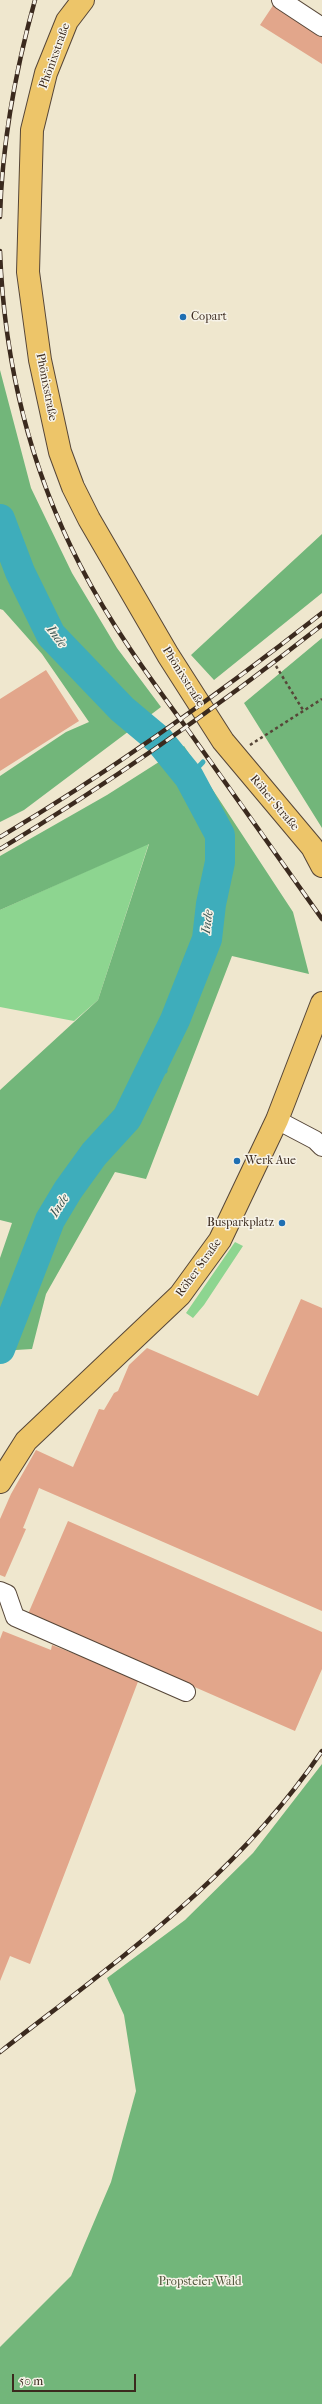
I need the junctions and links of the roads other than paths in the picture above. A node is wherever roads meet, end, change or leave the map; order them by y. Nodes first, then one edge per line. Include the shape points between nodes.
1 (83, 0) edge
2 (281, 0) edge
3 (322, 27) edge
4 (229, 749) joint
5 (322, 866) edge
6 (322, 1003) edge
7 (277, 1120) junction
8 (322, 1147) edge
9 (0, 1482) edge
10 (0, 1591) edge
11 (186, 1692) dead end

1 - 4 main road, Phönixstraße via 68,21 46,73 32,130 28,272 49,409 60,452 73,487 168,655
2 - 3 street
4 - 5 main road, Röher Straße via 312,847
6 - 7 main road, Röher Straße
7 - 8 street via 315,1140
7 - 9 main road, Röher Straße via 232,1217 197,1274 150,1325 26,1441
10 - 11 street via 7,1594 15,1617

